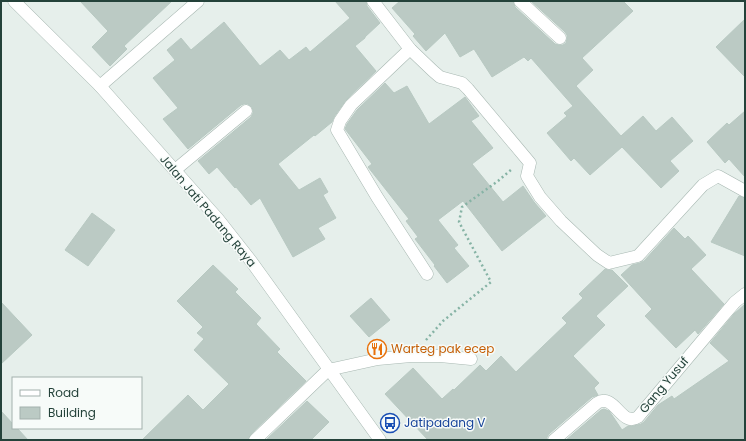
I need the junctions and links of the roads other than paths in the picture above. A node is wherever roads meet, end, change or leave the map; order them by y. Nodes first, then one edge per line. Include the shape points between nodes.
1 (14, 1) edge
2 (198, 1) edge
3 (373, 1) edge
4 (520, 1) edge
5 (560, 38) dead end
6 (410, 48) junction
7 (100, 86) junction
8 (246, 112) dead end
9 (175, 170) junction
10 (745, 191) edge
11 (427, 274) dead end
12 (745, 294) edge
13 (471, 359) dead end
14 (328, 370) junction
15 (255, 440) edge
16 (380, 440) edge
17 (554, 440) edge

1 - 7 street, Jalan Jati Padang Raya
2 - 7 street
3 - 6 street
4 - 5 street
6 - 10 street via 432,72 468,89 530,163 527,176 540,197 561,221 609,263 638,256 703,185 718,176
6 - 11 street via 351,105 337,130
7 - 9 street, Jalan Jati Padang Raya
8 - 9 street
9 - 14 street, Jalan Jati Padang Raya via 251,261
12 - 17 street, Gang Yusuf via 723,316 638,417 628,419 609,402 602,400
13 - 14 street via 411,356 378,359
14 - 15 street
14 - 16 street, Jalan Jati Padang Raya

